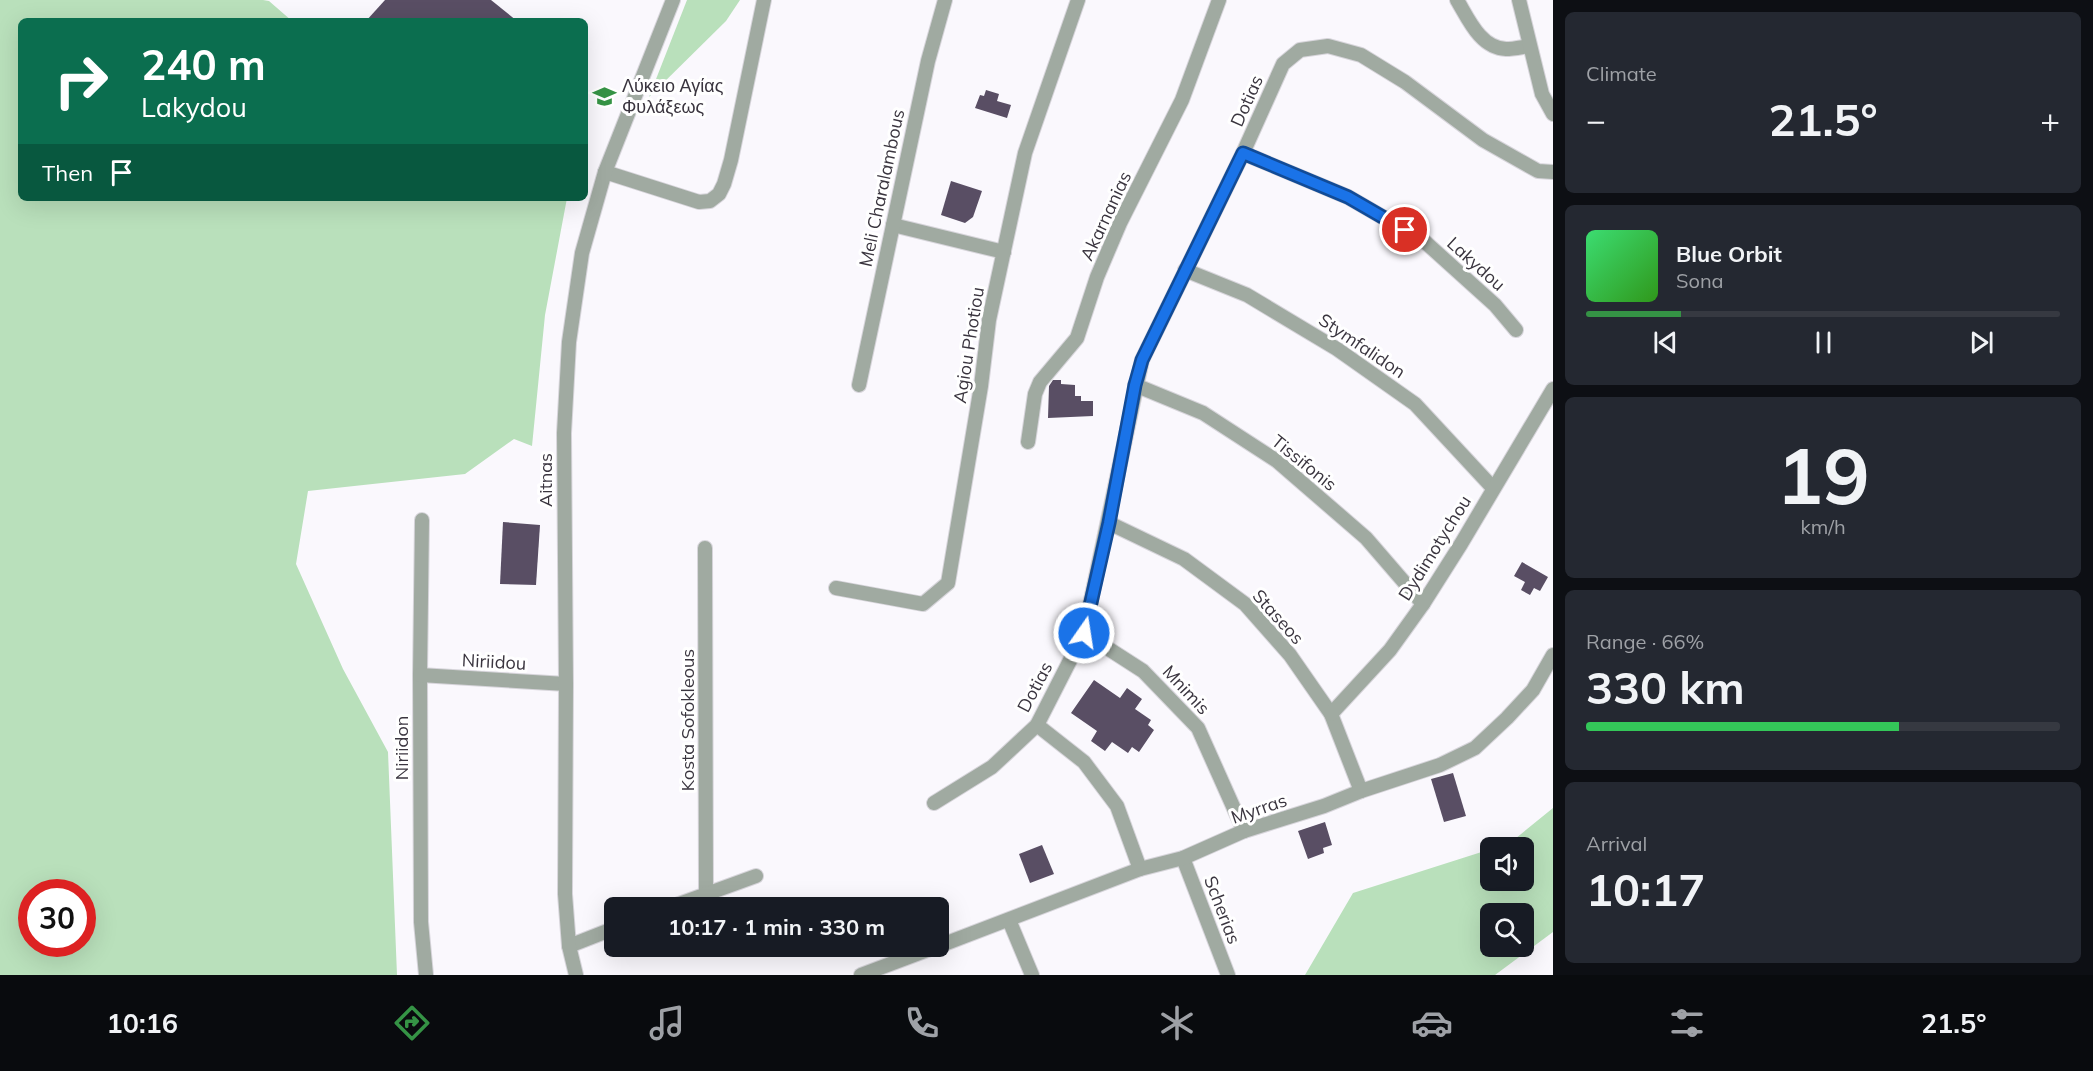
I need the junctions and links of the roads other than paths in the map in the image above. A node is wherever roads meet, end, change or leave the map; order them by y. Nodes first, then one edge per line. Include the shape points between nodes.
1 (673, 0) edge
2 (764, 0) edge
3 (945, 0) edge
4 (1078, 0) edge
5 (1219, 0) edge
6 (1457, 0) edge
7 (1519, 0) edge
8 (1529, 46) junction
9 (1553, 114) edge
10 (1243, 153) junction
11 (605, 172) junction
12 (1553, 172) edge
13 (893, 225) junction
14 (1004, 252) junction
15 (1185, 270) junction
16 (1516, 330) dead end
17 (859, 385) dead end
18 (1135, 385) junction
19 (1553, 389) edge
20 (1028, 442) dead end
21 (1493, 488) junction
22 (422, 520) dead end
23 (1109, 523) junction
24 (705, 548) dead end
25 (836, 588) dead end
26 (1423, 604) junction
27 (1084, 633) junction
28 (1553, 655) edge
29 (420, 675) junction
30 (566, 684) junction
31 (1331, 714) junction
32 (1037, 725) junction
33 (1361, 791) junction
34 (934, 803) dead end
35 (1244, 831) junction
36 (1183, 858) junction
37 (1140, 869) junction
38 (756, 876) dead end
39 (706, 892) junction
40 (694, 897) edge
41 (1009, 920) junction
42 (604, 932) edge
43 (949, 942) edge
44 (569, 946) junction
45 (917, 957) edge
46 (892, 970) edge
47 (426, 975) edge
48 (576, 975) edge
49 (861, 975) edge
50 (1032, 975) edge
51 (1228, 975) edge

1 - 11 street, Aitnas
2 - 11 street via 731,160 719,194 710,201 699,202
3 - 13 street, Meli Charalambous
4 - 14 street, Agiou Photiou via 1025,153
5 - 20 street, Akarnanias via 1182,100 1120,223 1077,338 1035,393
6 - 8 street via 1476,31 1494,47
7 - 8 street
8 - 9 street via 1542,94
10 - 12 street, Dotias via 1283,64 1300,50 1328,46 1361,55 1405,82 1483,141 1538,171
10 - 15 street, Dotias
10 - 16 street, Lakydou via 1348,197 1424,241 1495,305
11 - 30 street, Aitnas via 582,253 569,342 564,433
13 - 14 street
13 - 17 street, Meli Charalambous
14 - 25 street, Agiou Photiou via 989,320 948,583 923,604
15 - 18 street, Dotias via 1142,360
15 - 21 street, Stymfalidon via 1247,295 1337,349 1415,404
18 - 23 street, Dotias
18 - 26 street, Tissifonis via 1203,413 1277,461 1366,538
19 - 21 street, Dydimotychou
21 - 26 street, Dydimotychou
22 - 29 street, Niriidon
23 - 27 street, Dotias
23 - 31 street, Staseos via 1184,559 1245,604 1290,656
24 - 39 street, Kosta Sofokleous
26 - 31 street, Dydimotychou via 1390,650
27 - 32 street, Dotias
27 - 35 street, Mnimis via 1143,671 1198,728
28 - 33 street, Myrras via 1533,690 1474,748 1440,765
29 - 30 street, Niriidou
29 - 47 street, Niriidon via 421,922
30 - 44 street, Aitnas via 565,894
31 - 33 street, Staseos
32 - 34 street, Dotias via 992,766
32 - 37 street via 1084,762 1117,806
33 - 35 street, Myrras via 1324,807
35 - 36 street, Myrras
36 - 37 street, Myrras
36 - 51 street, Scherias
37 - 41 street, Myrras
38 - 39 street
39 - 40 street
41 - 43 street, Myrras
41 - 50 street
42 - 44 street
44 - 48 street, Aitnas
45 - 46 street, Myrras
46 - 49 street, Myrras

